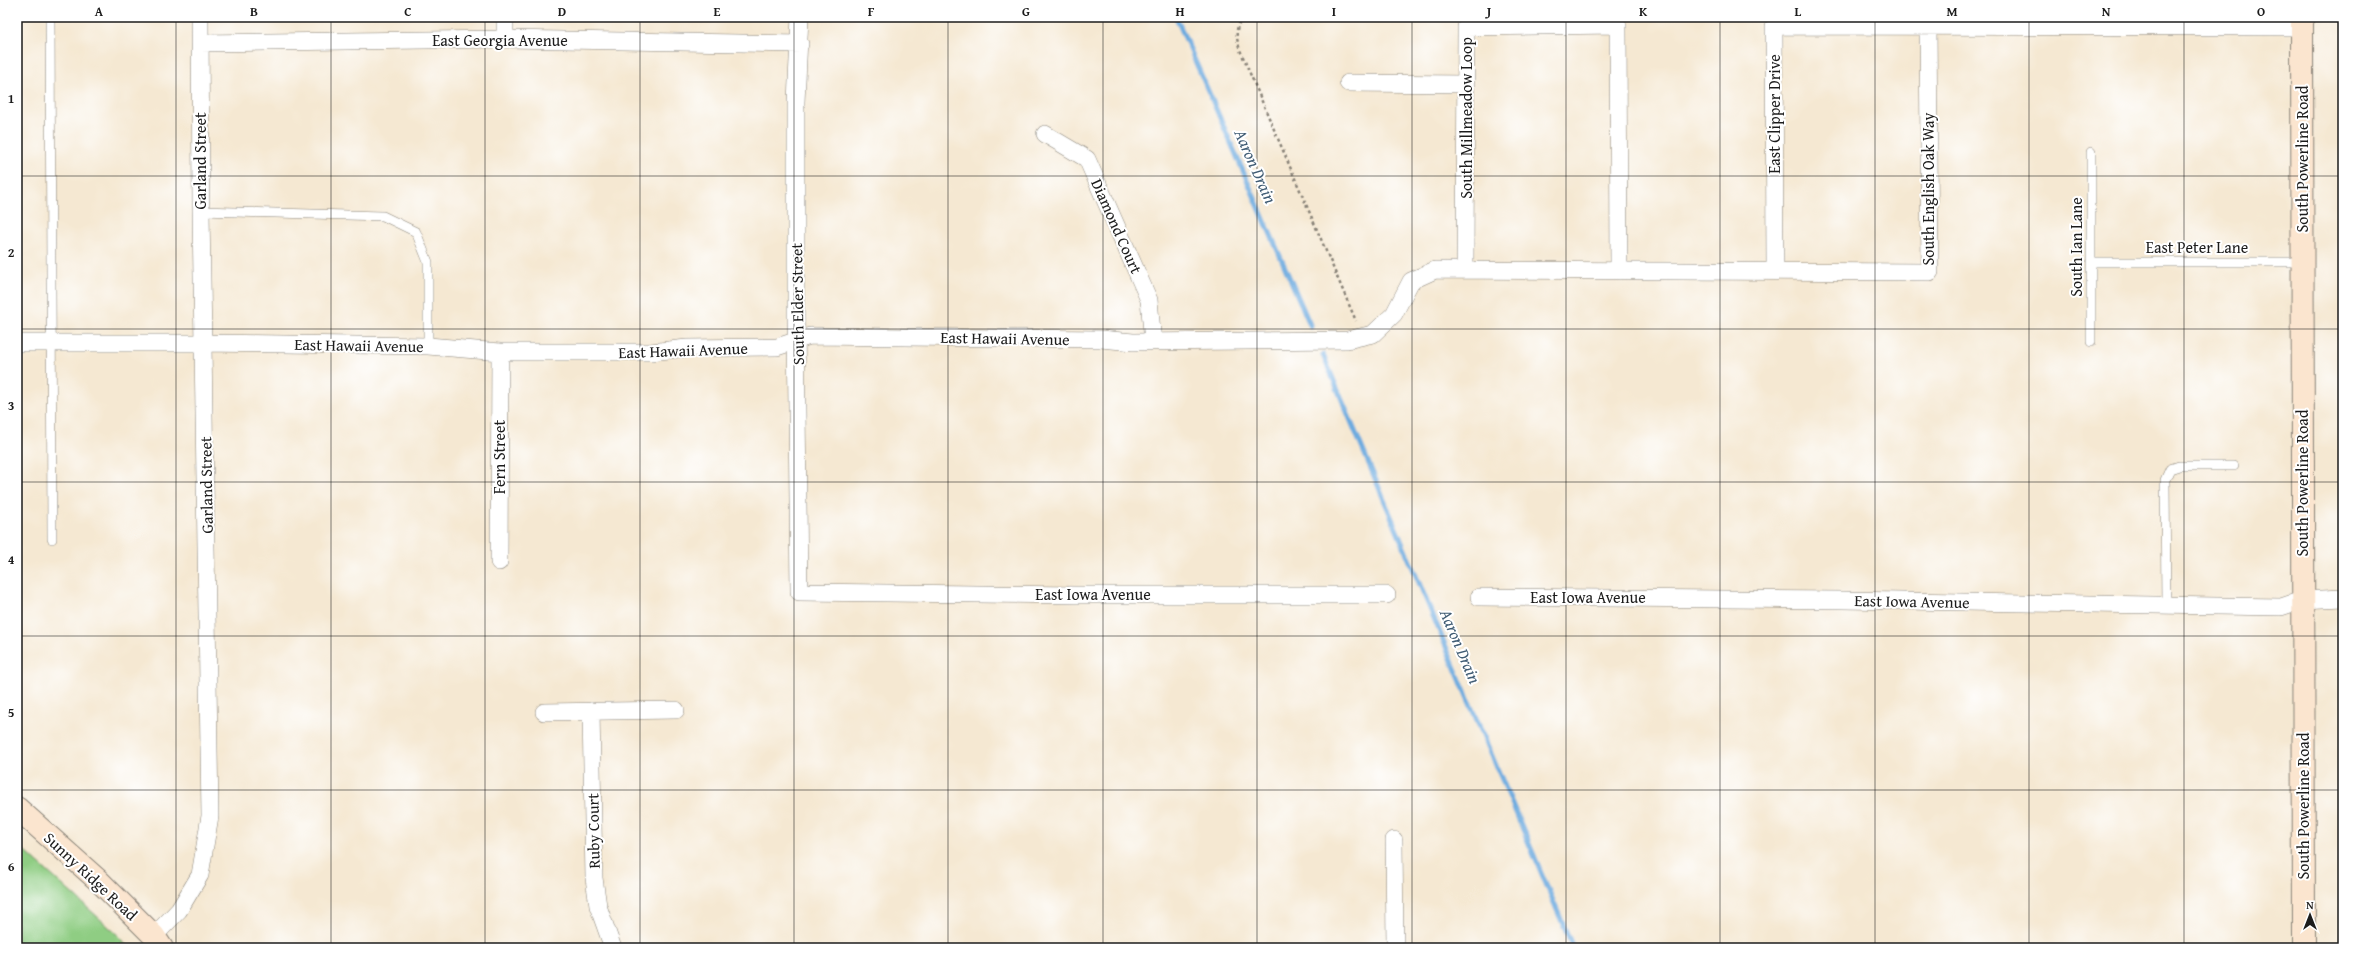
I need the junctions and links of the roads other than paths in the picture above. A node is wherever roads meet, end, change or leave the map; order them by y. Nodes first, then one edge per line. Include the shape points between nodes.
1 (50, 17) edge
2 (200, 17) edge
3 (505, 17) edge
4 (800, 17) edge
5 (2302, 22) edge
6 (1928, 26) junction
7 (505, 39) junction
8 (200, 43) junction
9 (800, 44) junction
10 (1348, 83) dead end
11 (1466, 84) junction
12 (1045, 134) dead end
13 (2091, 152) dead end
14 (200, 211) junction
15 (2091, 262) junction
16 (2302, 262) junction
17 (1465, 270) junction
18 (1619, 271) junction
19 (1775, 271) junction
20 (797, 340) junction
21 (1154, 342) junction
22 (2091, 342) dead end
23 (17, 343) edge
24 (51, 343) junction
25 (204, 343) junction
26 (428, 346) junction
27 (500, 352) junction
28 (2234, 466) dead end
29 (52, 539) dead end
30 (499, 562) dead end
31 (799, 592) joint
32 (1387, 595) dead end
33 (1479, 597) dead end
34 (2343, 598) edge
35 (2302, 600) junction
36 (2166, 605) junction
37 (676, 710) dead end
38 (591, 711) junction
39 (544, 712) dead end
40 (17, 808) edge
41 (1394, 840) dead end
42 (158, 942) edge
43 (613, 948) edge
44 (1395, 948) edge
45 (2304, 948) edge

1 - 24 lane
2 - 8 street, Garland Street
3 - 7 street
4 - 9 street, South Elder Street
5 - 6 street, East Clipper Drive
5 - 16 street, South Powerline Road
6 - 19 street, East Clipper Drive via 1774,26
6 - 19 street, South English Oak Way via 1930,272
7 - 8 street, East Georgia Avenue
7 - 9 street, East Georgia Avenue
8 - 14 street, Garland Street
9 - 20 street, South Elder Street via 796,102
10 - 11 street
11 - 17 street, South Millmeadow Loop
11 - 18 street, South Millmeadow Loop via 1466,27 1618,25
12 - 21 street, Diamond Court via 1087,159 1149,300
13 - 15 lane, South Ian Lane
14 - 25 street, Garland Street
14 - 26 lane via 383,216 416,232 428,262
15 - 16 lane, East Peter Lane
15 - 22 lane, South Ian Lane
16 - 35 street, South Powerline Road
17 - 18 street
17 - 21 street, East Hawaii Avenue via 1435,270 1411,281 1394,314 1372,334 1355,338
18 - 19 street
20 - 21 street, East Hawaii Avenue via 810,336 1101,339
20 - 27 street, East Hawaii Avenue via 776,347 687,348 651,352
20 - 31 street, South Elder Street
23 - 24 street, East Hawaii Avenue
24 - 25 street, East Hawaii Avenue
24 - 29 lane
25 - 26 street, East Hawaii Avenue
25 - 42 street, Garland Street via 210,816 200,875
26 - 27 street, East Hawaii Avenue
27 - 30 street, Fern Street
28 - 36 lane via 2178,466 2170,469 2165,480
31 - 32 street, East Iowa Avenue
33 - 36 street, East Iowa Avenue
34 - 35 street, East Iowa Avenue
35 - 36 street, East Iowa Avenue via 2281,608
35 - 45 street, South Powerline Road
37 - 38 street
38 - 39 street
38 - 43 street, Ruby Court via 594,878 598,906
40 - 42 street, Sunny Ridge Road via 99,881
41 - 44 street

